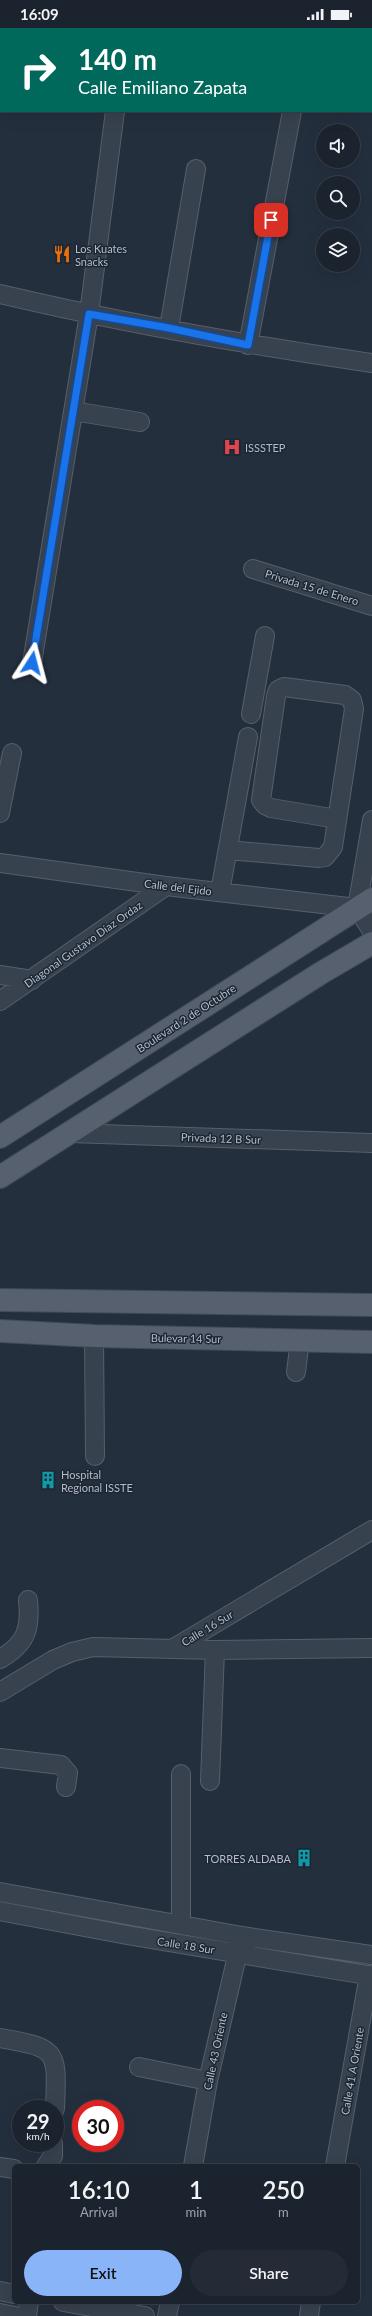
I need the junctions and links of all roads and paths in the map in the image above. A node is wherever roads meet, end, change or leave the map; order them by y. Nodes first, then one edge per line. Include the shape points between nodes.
1 (115, 112) edge
2 (292, 112) edge
3 (196, 169) dead end
4 (0, 294) edge
5 (89, 314) junction
6 (169, 328) junction
7 (248, 345) junction
8 (372, 363) edge
9 (73, 411) junction
10 (140, 422) dead end
11 (253, 569) dead end
12 (372, 606) edge
13 (265, 636) dead end
14 (32, 663) dead end
15 (251, 714) dead end
16 (248, 737) dead end
17 (12, 754) dead end
18 (0, 813) edge
19 (337, 819) junction
20 (372, 820) edge
21 (228, 850) junction
22 (0, 863) edge
23 (166, 886) junction
24 (220, 892) junction
25 (364, 903) edge
26 (372, 931) edge
27 (372, 943) edge
28 (0, 974) edge
29 (32, 980) junction
30 (0, 1001) edge
31 (70, 1134) junction
32 (0, 1137) edge
33 (372, 1144) edge
34 (0, 1177) edge
35 (0, 1300) edge
36 (372, 1306) edge
37 (0, 1331) edge
38 (94, 1336) junction
39 (300, 1340) junction
40 (372, 1342) edge
41 (296, 1372) dead end
42 (95, 1456) dead end
43 (372, 1530) edge
44 (28, 1600) dead end
45 (372, 1648) edge
46 (172, 1649) junction
47 (215, 1650) junction
48 (0, 1659) edge
49 (0, 1692) edge
50 (0, 1758) edge
51 (181, 1774) dead end
52 (210, 1781) dead end
53 (66, 1787) dead end
54 (0, 1892) edge
55 (0, 1911) edge
56 (129, 1917) junction
57 (181, 1925) junction
58 (127, 1935) junction
59 (242, 1936) junction
60 (237, 1954) junction
61 (372, 1955) edge
62 (370, 1975) edge
63 (0, 2038) edge
64 (139, 2067) dead end
65 (208, 2081) junction
66 (55, 2100) edge
67 (193, 2164) edge
68 (335, 2164) edge
69 (0, 2167) edge
70 (12, 2169) edge
71 (0, 2291) edge
72 (12, 2294) edge
73 (29, 2304) edge
74 (75, 2304) edge
75 (170, 2304) edge
76 (311, 2304) edge
77 (0, 2314) edge
78 (15, 2316) edge
79 (27, 2316) edge
80 (145, 2316) edge
81 (167, 2316) edge
82 (309, 2316) edge

1 - 5 street
2 - 7 street
3 - 6 street
4 - 5 street
5 - 6 street
5 - 9 street
6 - 7 street
7 - 8 street
9 - 10 street
9 - 14 street
11 - 12 street, Privada 15 de Enero
13 - 15 street
16 - 21 street
17 - 18 street
19 - 19 street via 354,709 352,700 345,695 284,687 278,690 276,696 261,800 271,808
19 - 21 street via 332,847 325,857
20 - 25 street
21 - 24 street
22 - 23 street, Calle del Ejido
23 - 24 street, Calle del Ejido
23 - 29 street, Diagonal Gustavo Díaz Ordaz
24 - 25 street, Calle del Ejido
25 - 26 street
25 - 32 main road, Boulevard 2 de Octubre
27 - 31 main road
28 - 29 street
29 - 30 street, Diagonal Gustavo Díaz Ordaz
31 - 33 street, Privada 12 B Sur
31 - 34 main road
35 - 36 main road
37 - 38 main road, Bulevar 14 Sur
38 - 39 main road, Bulevar 14 Sur
38 - 42 street
39 - 40 main road, Bulevar 14 Sur
39 - 41 street
43 - 46 street, Calle 16 Sur
44 - 48 street via 26,1632 17,1649
45 - 47 street, Calle 16 Sur
46 - 47 street, Calle 16 Sur
46 - 49 street via 93,1647 72,1652 53,1660
47 - 52 street
50 - 53 street via 61,1765 68,1773
51 - 57 street
54 - 56 street, Calle 18 Sur
55 - 58 street, Calle 18 Sur
56 - 57 street, Calle 18 Sur
56 - 58 street
57 - 59 street, Calle 18 Sur
58 - 60 street, Calle 18 Sur
59 - 60 street, Calle 43 Oriente
59 - 61 street, Calle 18 Sur
60 - 62 street, Calle 18 Sur
60 - 65 street, Calle 43 Oriente
62 - 68 street, Calle 41 A Oriente
63 - 66 street via 32,2044 48,2051 56,2067
64 - 65 street
65 - 67 street, Calle 43 Oriente
69 - 70 street
71 - 72 street
73 - 79 street
74 - 80 street
75 - 81 street
76 - 82 street
77 - 78 street

